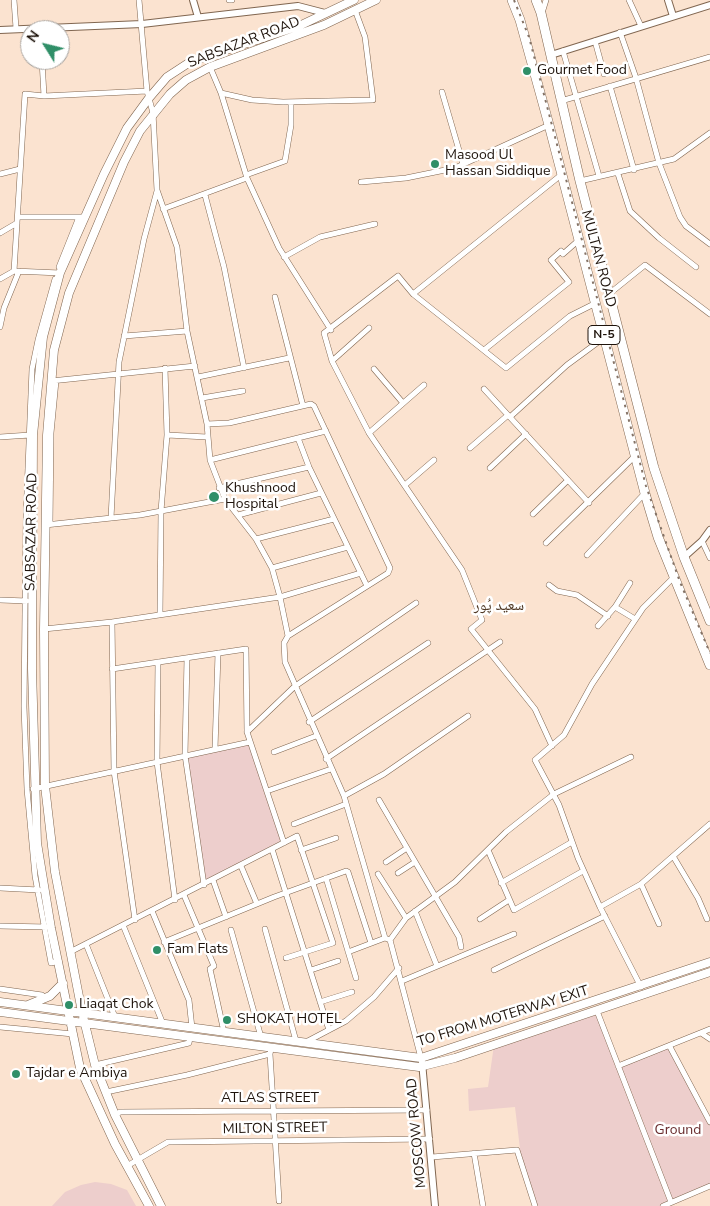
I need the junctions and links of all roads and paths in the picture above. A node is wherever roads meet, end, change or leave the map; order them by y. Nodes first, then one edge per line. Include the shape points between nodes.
1 (14, 0) edge
2 (139, 0) edge
3 (193, 0) edge
4 (289, 0) edge
5 (376, 0) edge
6 (512, 0) edge
7 (536, 0) edge
8 (546, 0) edge
9 (629, 0) edge
10 (668, 0) edge
11 (351, 1) edge
12 (710, 5) edge
13 (294, 6) junction
14 (355, 10) junction
15 (325, 13) junction
16 (541, 13) junction
17 (673, 16) junction
18 (198, 17) junction
19 (308, 22) junction
20 (142, 24) junction
21 (641, 26) junction
22 (70, 27) edge
23 (16, 28) junction
24 (20, 28) edge
25 (0, 30) edge
26 (314, 30) junction
27 (620, 32) junction
28 (595, 41) junction
29 (563, 51) junction
30 (551, 55) junction
31 (710, 57) edge
32 (210, 67) junction
33 (43, 70) edge
34 (604, 74) dead end
35 (636, 78) junction
36 (610, 86) junction
37 (442, 92) dead end
38 (221, 93) junction
39 (148, 94) junction
40 (44, 96) junction
41 (577, 96) junction
42 (291, 102) junction
43 (562, 102) junction
44 (153, 113) junction
45 (549, 124) junction
46 (710, 134) edge
47 (659, 163) junction
48 (463, 164) junction
49 (20, 169) junction
50 (634, 170) junction
51 (0, 174) edge
52 (561, 174) junction
53 (618, 174) junction
54 (600, 176) junction
55 (246, 177) junction
56 (580, 181) junction
57 (361, 182) dead end
58 (157, 190) junction
59 (205, 195) junction
60 (163, 208) junction
61 (81, 217) junction
62 (17, 220) junction
63 (375, 224) dead end
64 (0, 233) edge
65 (580, 239) junction
66 (710, 244) edge
67 (284, 256) junction
68 (696, 267) dead end
69 (16, 271) junction
70 (58, 273) junction
71 (0, 279) edge
72 (413, 294) junction
73 (610, 294) junction
74 (275, 297) dead end
75 (596, 303) junction
76 (710, 314) edge
77 (0, 327) edge
78 (369, 328) dead end
79 (331, 330) junction
80 (187, 331) junction
81 (124, 336) junction
82 (605, 338) junction
83 (484, 350) junction
84 (289, 358) junction
85 (332, 361) junction
86 (195, 366) junction
87 (165, 368) junction
88 (244, 368) junction
89 (374, 369) dead end
90 (118, 372) junction
91 (198, 378) junction
92 (54, 381) junction
93 (424, 385) dead end
94 (484, 389) dead end
95 (243, 392) dead end
96 (202, 398) junction
97 (403, 403) junction
98 (303, 406) junction
99 (509, 416) junction
100 (207, 424) junction
101 (326, 431) junction
102 (369, 433) junction
103 (526, 434) junction
104 (30, 435) junction
105 (167, 435) junction
106 (0, 437) edge
107 (207, 437) junction
108 (298, 438) junction
109 (470, 448) dead end
110 (635, 456) junction
111 (210, 460) junction
112 (434, 460) dead end
113 (309, 467) junction
114 (490, 468) dead end
115 (568, 480) junction
116 (404, 485) junction
117 (219, 488) junction
118 (321, 493) junction
119 (645, 494) junction
120 (225, 499) junction
121 (589, 503) junction
122 (160, 511) junction
123 (533, 514) dead end
124 (238, 515) junction
125 (111, 518) junction
126 (334, 519) junction
127 (48, 524) junction
128 (710, 530) edge
129 (256, 539) junction
130 (702, 541) junction
131 (45, 542) junction
132 (33, 543) junction
133 (546, 543) dead end
134 (348, 547) junction
135 (587, 556) dead end
136 (684, 557) junction
137 (710, 558) edge
138 (272, 568) junction
139 (360, 573) junction
140 (674, 577) junction
141 (630, 583) dead end
142 (549, 585) dead end
143 (367, 586) junction
144 (280, 596) junction
145 (0, 600) edge
146 (28, 601) junction
147 (707, 602) edge
148 (416, 603) dead end
149 (615, 608) junction
150 (160, 614) junction
151 (608, 616) junction
152 (635, 618) junction
153 (710, 621) edge
154 (112, 622) junction
155 (598, 626) dead end
156 (44, 629) junction
157 (288, 636) junction
158 (500, 642) dead end
159 (428, 644) dead end
160 (488, 650) junction
161 (218, 653) junction
162 (187, 658) junction
163 (158, 662) junction
164 (710, 665) edge
165 (112, 669) junction
166 (294, 687) junction
167 (468, 716) dead end
168 (309, 722) junction
169 (247, 732) junction
170 (316, 736) junction
171 (250, 742) junction
172 (552, 746) junction
173 (215, 749) junction
174 (274, 752) dead end
175 (185, 755) junction
176 (631, 757) dead end
177 (326, 758) junction
178 (156, 762) junction
179 (331, 769) junction
180 (114, 771) junction
181 (46, 786) junction
182 (31, 789) junction
183 (267, 791) junction
184 (554, 794) junction
185 (344, 796) junction
186 (379, 800) dead end
187 (346, 804) junction
188 (294, 824) dead end
189 (710, 824) edge
190 (336, 838) dead end
191 (572, 842) junction
192 (284, 843) junction
193 (407, 848) junction
194 (272, 849) junction
195 (301, 850) junction
196 (488, 850) junction
197 (673, 856) junction
198 (386, 862) dead end
199 (415, 862) junction
200 (241, 866) junction
201 (583, 871) junction
202 (398, 873) dead end
203 (378, 874) dead end
204 (326, 878) junction
205 (213, 880) junction
206 (312, 883) junction
207 (501, 883) junction
208 (641, 884) junction
209 (204, 885) junction
210 (0, 888) edge
211 (41, 890) junction
212 (285, 893) junction
213 (184, 895) junction
214 (435, 896) junction
215 (175, 900) junction
216 (509, 900) junction
217 (257, 904) junction
218 (600, 907) junction
219 (152, 911) junction
220 (415, 911) junction
221 (605, 916) junction
222 (226, 918) junction
223 (406, 918) junction
224 (480, 919) dead end
225 (707, 919) dead end
226 (135, 920) junction
227 (660, 924) dead end
228 (0, 926) edge
229 (123, 926) junction
230 (48, 927) junction
231 (198, 929) junction
232 (265, 929) dead end
233 (230, 930) dead end
234 (514, 934) dead end
235 (388, 939) junction
236 (164, 942) junction
237 (371, 943) junction
238 (86, 944) junction
239 (461, 947) dead end
240 (70, 952) junction
241 (305, 952) junction
242 (348, 952) junction
243 (286, 958) dead end
244 (338, 961) dead end
245 (710, 962) edge
246 (438, 966) junction
247 (398, 968) junction
248 (311, 970) junction
249 (494, 970) dead end
250 (710, 972) edge
251 (356, 978) dead end
252 (402, 981) junction
253 (64, 983) junction
254 (641, 987) junction
255 (0, 989) edge
256 (352, 992) dead end
257 (45, 998) junction
258 (0, 1002) edge
259 (320, 1002) junction
260 (26, 1005) junction
261 (68, 1010) junction
262 (597, 1011) junction
263 (0, 1012) edge
264 (82, 1012) junction
265 (115, 1017) junction
266 (70, 1021) junction
267 (84, 1023) junction
268 (162, 1024) junction
269 (0, 1027) edge
270 (192, 1028) junction
271 (710, 1029) edge
272 (329, 1030) junction
273 (224, 1032) junction
274 (701, 1033) junction
275 (73, 1034) junction
276 (261, 1037) junction
277 (190, 1038) junction
278 (710, 1039) edge
279 (296, 1041) junction
280 (306, 1042) junction
281 (670, 1047) junction
282 (270, 1051) junction
283 (421, 1058) junction
284 (95, 1065) junction
285 (618, 1066) junction
286 (423, 1067) junction
287 (106, 1092) junction
288 (274, 1110) junction
289 (427, 1110) junction
290 (115, 1115) junction
291 (710, 1122) edge
292 (276, 1140) junction
293 (430, 1140) junction
294 (474, 1153) junction
295 (432, 1156) junction
296 (138, 1160) junction
297 (127, 1166) junction
298 (710, 1186) edge
299 (279, 1201) dead end
300 (671, 1202) junction
301 (149, 1206) edge
302 (160, 1206) edge
303 (435, 1206) edge
304 (483, 1206) edge
305 (535, 1206) edge
306 (663, 1206) edge

1 - 23 street
2 - 20 street
3 - 18 street
4 - 13 street
5 - 14 main road, SABSAZAR ROAD
6 - 45 main road, MULTAN ROAD / N-5
7 - 16 main road, MULTAN ROAD / N-5
8 - 16 street
9 - 21 street
10 - 17 street
11 - 15 main road, SABSAZAR ROAD
12 - 17 street
13 - 15 street
13 - 18 street
14 - 26 main road, SABSAZAR ROAD
14 - 42 street via 365,37 373,100
15 - 19 main road, SABSAZAR ROAD
16 - 30 main road, MULTAN ROAD / N-5
17 - 21 street
18 - 20 street
19 - 26 main road
19 - 39 main road, SABSAZAR ROAD via 190,62
20 - 22 street
20 - 39 street
21 - 27 street
23 - 24 street
23 - 25 street
26 - 32 main road, SABSAZAR ROAD
27 - 28 street
27 - 35 street
28 - 29 street
28 - 34 street
29 - 30 street
29 - 41 street
30 - 43 main road, MULTAN ROAD / N-5
31 - 35 street
32 - 38 street
32 - 44 main road, SABSAZAR ROAD via 186,80
33 - 40 street
35 - 36 street
35 - 47 street
36 - 41 street
36 - 50 street
37 - 48 street
38 - 42 street via 252,100
38 - 55 street
39 - 40 street
39 - 44 street
39 - 61 main road, SABSAZAR ROAD
40 - 49 street via 25,94
41 - 43 street
41 - 54 street
42 - 55 street via 290,140 285,161
43 - 56 main road, MULTAN ROAD / N-5
44 - 58 street
44 - 92 main road, SABSAZAR ROAD via 124,162 69,293 54,350
45 - 48 street
45 - 52 main road, MULTAN ROAD / N-5
46 - 47 street via 681,155
47 - 50 street
47 - 66 street via 680,217 686,226
48 - 57 street via 406,178
49 - 51 street
49 - 62 street
50 - 53 street
52 - 65 main road, MULTAN ROAD / N-5
52 - 72 street
53 - 54 street
53 - 68 street via 630,211
54 - 56 street
55 - 59 street
55 - 67 street
56 - 73 main road, MULTAN ROAD / N-5
58 - 60 street
58 - 81 street
59 - 60 street
59 - 88 street via 224,267
60 - 80 street via 177,247
61 - 62 street
61 - 70 main road, SABSAZAR ROAD
62 - 64 street
62 - 69 street
63 - 67 street via 320,237
65 - 75 main road, MULTAN ROAD / N-5
65 - 83 street via 551,260 569,282
67 - 79 street
69 - 70 street
69 - 71 street
69 - 77 street
70 - 104 main road, SABSAZAR ROAD via 43,337
72 - 79 street via 398,276
72 - 83 street
73 - 76 street via 645,265
73 - 136 main road, MULTAN ROAD / N-5 via 657,477
74 - 84 street
75 - 82 main road, MULTAN ROAD / N-5
75 - 83 street via 570,316 506,368
78 - 85 street
79 - 85 street via 324,333
80 - 81 street
80 - 86 street
81 - 90 street
82 - 99 street via 560,370
82 - 110 main road, MULTAN ROAD / N-5
84 - 88 street
84 - 98 street
85 - 102 street
86 - 87 street
86 - 91 street
87 - 90 street
87 - 105 street
88 - 91 street
89 - 97 street
90 - 92 street
90 - 125 street
91 - 96 street
92 - 127 main road, SABSAZAR ROAD via 47,435
93 - 97 street
94 - 99 street
95 - 96 street
96 - 100 street
97 - 102 street
98 - 100 street via 229,423
98 - 101 street via 314,406
99 - 103 street
99 - 109 street
100 - 107 street
101 - 108 street
101 - 143 street via 390,568 388,573
102 - 116 street
103 - 114 street
103 - 115 street
104 - 106 street
104 - 132 main road, SABSAZAR ROAD
104 - 146 street
105 - 107 street
105 - 122 street
107 - 111 street
108 - 111 street
108 - 113 street
110 - 119 main road, MULTAN ROAD / N-5
110 - 121 street
111 - 117 street
112 - 116 street
113 - 117 street
113 - 118 street
115 - 121 street
115 - 123 street
116 - 160 street via 462,570 482,620 471,628
117 - 120 street
118 - 124 street
118 - 126 street
119 - 135 street
119 - 140 main road, MULTAN ROAD / N-5
120 - 122 street
120 - 124 street
121 - 133 street
122 - 125 street
122 - 150 street
124 - 129 street
125 - 127 street
126 - 129 street
126 - 134 street
127 - 131 main road, SABSAZAR ROAD
128 - 130 street
129 - 138 street
130 - 136 street
130 - 137 street
131 - 132 main road
131 - 156 main road, SABSAZAR ROAD
132 - 146 main road, SABSAZAR ROAD
134 - 138 street
134 - 139 street
136 - 147 main road, MULTAN ROAD / N-5
138 - 144 street
139 - 143 street
139 - 144 street
140 - 152 street
140 - 164 main road, MULTAN ROAD / N-5
141 - 149 street
142 - 151 street via 557,592 577,595
143 - 157 street
144 - 150 street
144 - 157 street
145 - 146 street
146 - 182 main road, SABSAZAR ROAD
147 - 153 main road, MULTAN ROAD / N-5
148 - 166 street
149 - 151 street
149 - 152 street
150 - 154 street
151 - 155 street
152 - 172 street via 592,684 571,724
154 - 156 street
154 - 165 street
156 - 181 main road, SABSAZAR ROAD
157 - 166 street via 284,643 285,662
158 - 160 street
159 - 168 street
160 - 172 street via 535,709
160 - 177 street
161 - 162 street
161 - 169 street via 246,649
161 - 173 street
162 - 163 street
162 - 175 street
163 - 165 street
163 - 178 street
165 - 180 street
166 - 168 street
166 - 169 street
167 - 185 street via 384,774
168 - 170 street
169 - 171 street
170 - 174 street
170 - 177 street
171 - 173 street
171 - 183 street
172 - 184 street via 535,760
173 - 175 street
175 - 178 street
175 - 209 street
176 - 184 street
177 - 179 street
178 - 180 street
178 - 215 street
179 - 183 street
179 - 185 street
180 - 181 street
180 - 226 street
181 - 182 street
181 - 240 main road, SABSAZAR ROAD via 55,872
182 - 211 main road, SABSAZAR ROAD
183 - 192 street
184 - 191 street
184 - 196 street
185 - 187 street
186 - 193 street
187 - 188 street
187 - 235 street
189 - 197 street
190 - 195 street
191 - 201 street
191 - 207 street
192 - 194 street
192 - 195 street via 296,836
193 - 198 street
193 - 199 street
194 - 200 street
194 - 212 street
195 - 206 street
196 - 207 street
196 - 214 street via 455,882
197 - 208 street
197 - 225 street
199 - 202 street
199 - 214 street
200 - 205 street
200 - 217 street
201 - 216 street via 514,910
201 - 218 street
203 - 223 street
204 - 206 street
204 - 237 street via 348,872
204 - 242 street
205 - 209 street
205 - 222 street
206 - 212 street
206 - 241 street via 332,943
207 - 216 street
208 - 218 street
208 - 227 street
209 - 213 street
210 - 211 street
211 - 230 main road, SABSAZAR ROAD
212 - 217 street
212 - 241 street
213 - 215 street
213 - 231 street
214 - 220 street
214 - 239 street via 459,937
215 - 219 street
216 - 224 street
217 - 222 street
218 - 221 street
219 - 226 street
219 - 236 street
220 - 223 street
220 - 246 street
221 - 249 street
221 - 254 street
222 - 231 street
223 - 235 street
226 - 229 street
228 - 230 street
229 - 238 street
229 - 268 street
230 - 253 main road, SABSAZAR ROAD
231 - 236 street
231 - 273 street via 214,966 210,969
232 - 279 street
233 - 276 street
234 - 246 street
235 - 237 street
235 - 247 street
236 - 270 street via 189,1000
237 - 242 street
238 - 240 street
238 - 265 street
240 - 264 main road, SABSAZAR ROAD
241 - 243 street
241 - 248 street
242 - 251 street
244 - 248 street
245 - 254 main road, TO FROM MOTERWAY EXIT
246 - 252 street
247 - 252 street
247 - 272 street via 374,997 346,1021
248 - 259 street
250 - 262 main road, TO FROM MOTERWAY EXIT
252 - 283 street
253 - 257 main road
253 - 261 main road, SABSAZAR ROAD
254 - 283 main road, TO FROM MOTERWAY EXIT
255 - 257 street
256 - 259 street
257 - 260 main road
258 - 260 main road, TO FROM MOTERWAY EXIT
259 - 272 street
260 - 261 main road, TO FROM MOTERWAY EXIT
261 - 264 main road, TO FROM MOTERWAY EXIT
261 - 266 main road, SABSAZAR ROAD
262 - 285 street
262 - 286 main road, TO FROM MOTERWAY EXIT
263 - 266 main road, TO FROM MOTERWAY EXIT
264 - 265 main road, TO FROM MOTERWAY EXIT
264 - 267 main road, SABSAZAR ROAD
265 - 268 main road, TO FROM MOTERWAY EXIT
266 - 267 main road, TO FROM MOTERWAY EXIT
266 - 275 main road, SABSAZAR ROAD
267 - 277 main road, TO FROM MOTERWAY EXIT
267 - 284 main road, SABSAZAR ROAD
268 - 270 main road, TO FROM MOTERWAY EXIT
269 - 275 street
270 - 273 main road, TO FROM MOTERWAY EXIT
271 - 274 street
272 - 280 street
273 - 276 main road, TO FROM MOTERWAY EXIT
274 - 278 street
274 - 281 street
275 - 297 main road, SABSAZAR ROAD via 83,1078
276 - 279 main road, TO FROM MOTERWAY EXIT
277 - 282 main road, TO FROM MOTERWAY EXIT
277 - 284 street via 190,1043
279 - 280 main road, TO FROM MOTERWAY EXIT
280 - 283 main road, TO FROM MOTERWAY EXIT
281 - 285 street
281 - 291 street
282 - 286 main road, TO FROM MOTERWAY EXIT
282 - 287 street via 188,1075
282 - 288 street
283 - 286 street, MOSCOW ROAD
284 - 287 main road, SABSAZAR ROAD
285 - 300 street
286 - 289 street, MOSCOW ROAD
287 - 290 main road, SABSAZAR ROAD
288 - 289 street, ATLAS STREET
288 - 290 street, ATLAS STREET via 120,1112
288 - 292 street
289 - 293 street, MOSCOW ROAD
290 - 296 main road, SABSAZAR ROAD
292 - 293 street, MILTON STREET
292 - 296 street, MILTON STREET via 168,1142
292 - 299 street
293 - 295 street, MOSCOW ROAD
294 - 295 street
294 - 304 street
294 - 305 street via 517,1150
295 - 303 street, MOSCOW ROAD
296 - 297 street, MILTON STREET
296 - 302 main road, SABSAZAR ROAD
297 - 301 main road, SABSAZAR ROAD
298 - 300 street
300 - 306 street

